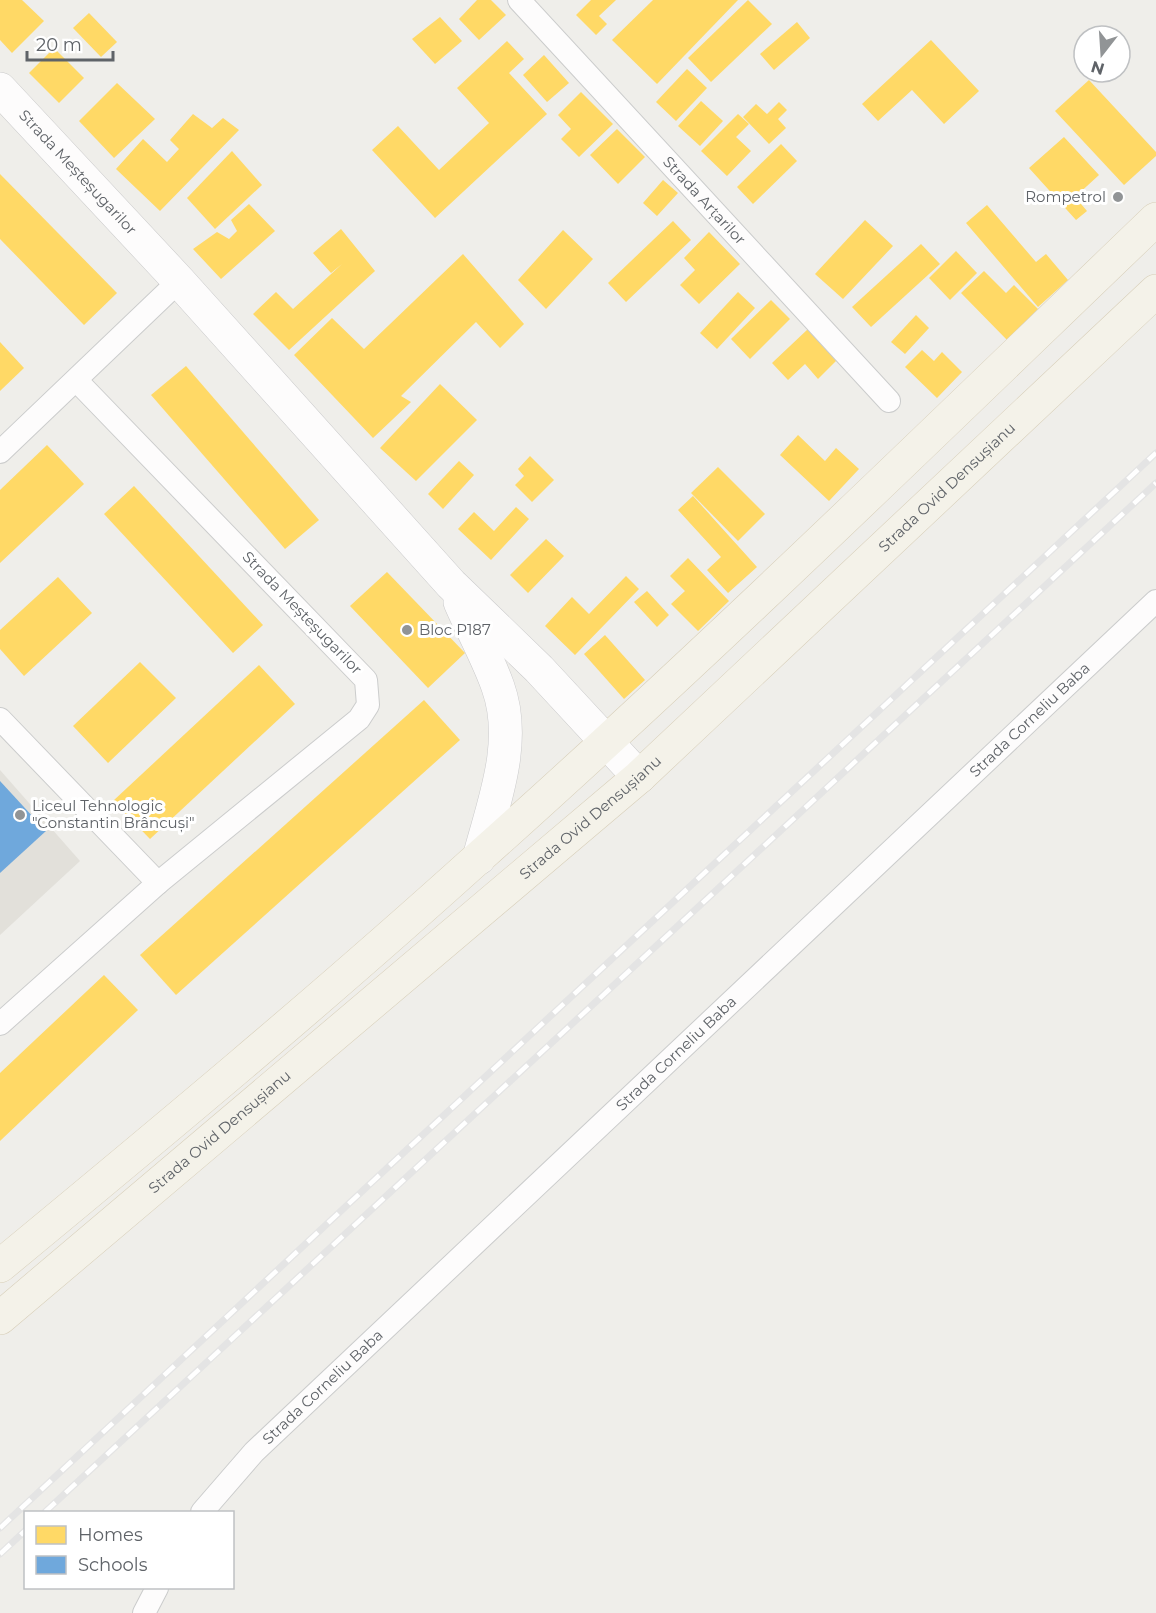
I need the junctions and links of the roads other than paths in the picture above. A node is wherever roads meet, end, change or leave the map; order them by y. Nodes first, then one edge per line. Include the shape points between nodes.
1 (519, 0) edge
2 (0, 88) edge
3 (1156, 219) edge
4 (179, 281) junction
5 (1156, 291) edge
6 (77, 381) junction
7 (890, 401) dead end
8 (0, 452) edge
9 (451, 584) junction
10 (1156, 601) edge
11 (0, 719) edge
12 (605, 742) junction
13 (639, 777) junction
14 (478, 858) junction
15 (158, 883) junction
16 (0, 1024) edge
17 (0, 1266) edge
18 (0, 1318) edge
19 (203, 1511) edge
20 (156, 1589) edge
21 (144, 1613) edge

1 - 7 street, Strada Arțarilor
2 - 4 main road, Strada Meșteșugarilor
3 - 12 main road
4 - 6 street
4 - 9 main road, Strada Meșteșugarilor
5 - 13 main road, Strada Ovid Densușianu
6 - 8 street
6 - 15 street, Strada Meșteșugarilor via 358,671 369,692 368,705 359,719
9 - 12 main road, Strada Meșteșugarilor via 539,669
9 - 14 main road via 499,688 505,726 503,767
10 - 19 street, Strada Corneliu Baba via 254,1452
11 - 15 street
12 - 13 main road, Strada Meșteșugarilor
12 - 14 main road
13 - 18 main road, Strada Ovid Densușianu
14 - 17 main road via 338,982
15 - 16 street
20 - 21 street

